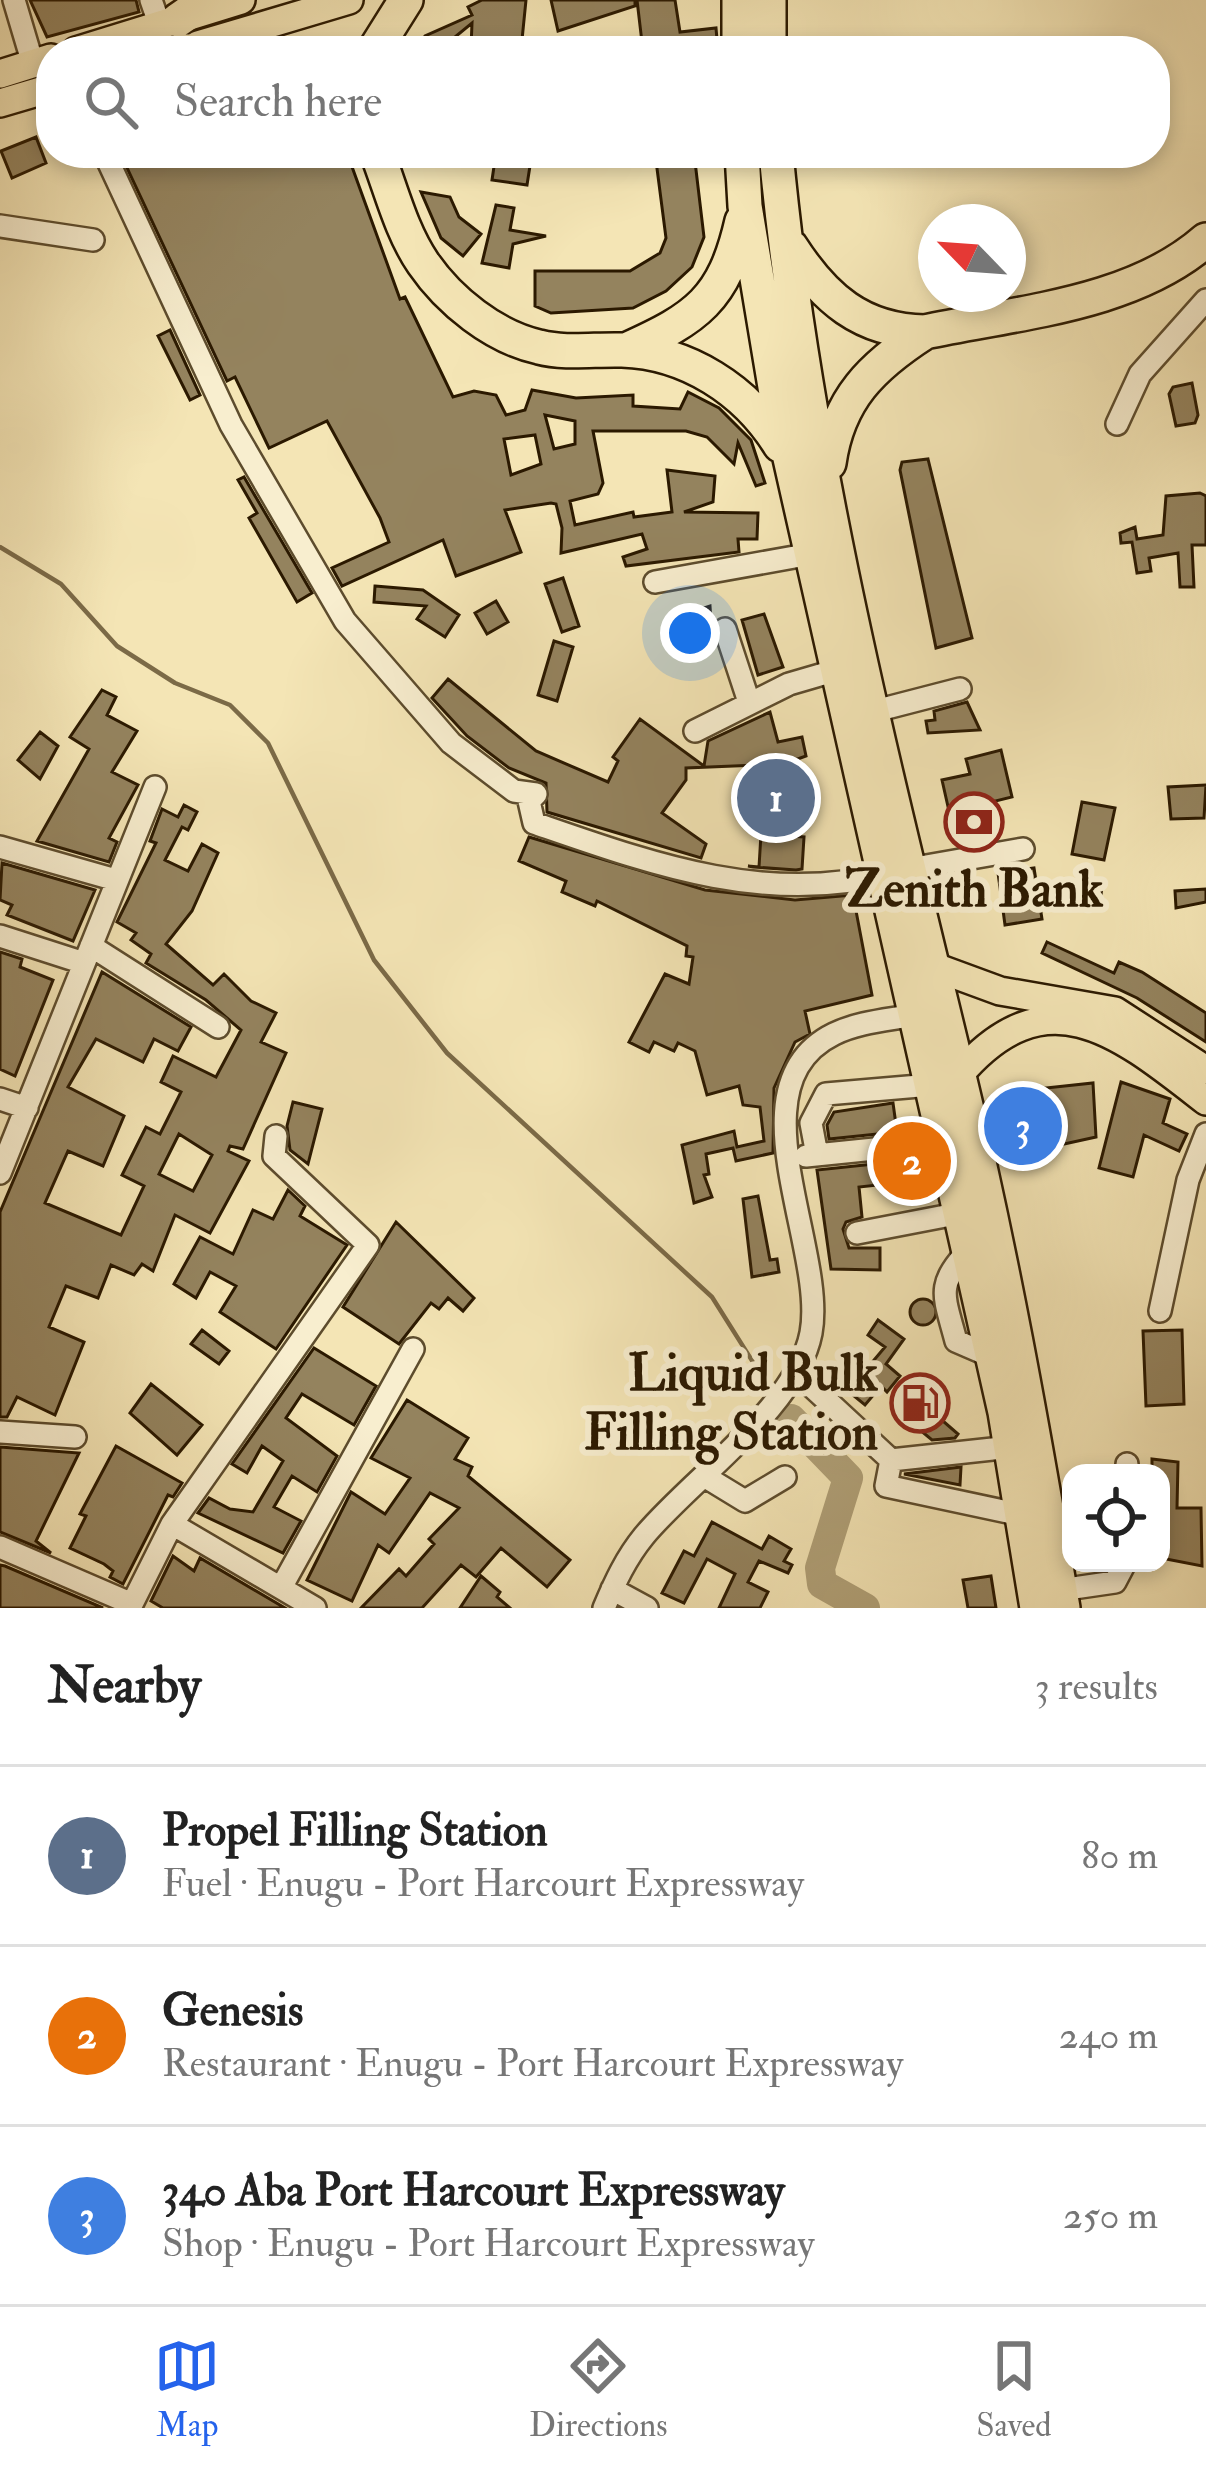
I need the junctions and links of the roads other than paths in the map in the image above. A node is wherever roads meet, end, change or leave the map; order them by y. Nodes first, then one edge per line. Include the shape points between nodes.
1 (14, 0) edge
2 (208, 0) edge
3 (241, 0) edge
4 (349, 0) edge
5 (406, 0) edge
6 (739, 0) edge
7 (769, 0) edge
8 (169, 30) edge
9 (383, 36) edge
10 (739, 36) edge
11 (769, 36) edge
12 (36, 48) edge
13 (36, 63) edge
14 (0, 74) edge
15 (36, 93) edge
16 (0, 104) edge
17 (111, 168) edge
18 (383, 168) edge
19 (743, 168) edge
20 (777, 168) edge
21 (745, 206) junction
22 (0, 226) edge
23 (784, 235) junction
24 (93, 240) dead end
25 (1206, 240) edge
26 (1206, 300) edge
27 (925, 332) junction
28 (626, 350) junction
29 (1117, 424) dead end
30 (790, 462) junction
31 (827, 489) junction
32 (811, 554) junction
33 (655, 583) dead end
34 (725, 629) dead end
35 (837, 670) junction
36 (960, 689) dead end
37 (749, 702) junction
38 (875, 711) junction
39 (694, 731) dead end
40 (155, 787) dead end
41 (0, 847) edge
42 (1024, 849) dead end
43 (898, 872) junction
44 (116, 880) junction
45 (0, 936) edge
46 (88, 954) junction
47 (932, 966) junction
48 (914, 1015) junction
49 (218, 1027) dead end
50 (1206, 1070) edge
51 (945, 1080) junction
52 (0, 1099) edge
53 (1206, 1100) edge
54 (26, 1108) junction
55 (1206, 1134) edge
56 (275, 1136) dead end
57 (943, 1142) junction
58 (817, 1155) junction
59 (787, 1159) junction
60 (0, 1173) edge
61 (961, 1213) junction
62 (857, 1233) dead end
63 (1160, 1310) dead end
64 (413, 1348) dead end
65 (792, 1376) junction
66 (0, 1432) edge
67 (75, 1438) dead end
68 (1011, 1447) junction
69 (891, 1460) junction
70 (704, 1475) junction
71 (785, 1477) dead end
72 (1022, 1515) junction
73 (172, 1524) junction
74 (0, 1547) edge
75 (1120, 1572) edge
76 (282, 1586) junction
77 (608, 1599) edge
78 (1054, 1602) edge
79 (131, 1606) edge
80 (315, 1608) edge
81 (647, 1608) edge

1 - 12 street
2 - 8 highway
3 - 8 main road
4 - 8 main road
5 - 9 highway
6 - 10 highway
7 - 11 highway
13 - 14 main road
15 - 16 main road
17 - 43 street via 222,406 318,580 451,743 514,791 536,794 529,801 534,824 739,884 851,883
18 - 28 highway via 421,260 461,304 541,348
19 - 21 highway
20 - 23 highway
21 - 28 highway via 726,276 712,297 679,326
21 - 30 highway
22 - 24 street
23 - 27 highway via 819,288 844,308 876,326
23 - 31 highway
25 - 27 highway via 1171,268 1111,291
26 - 29 street via 1140,374
27 - 31 highway via 854,390 834,434
28 - 30 highway via 694,368 737,392
30 - 32 highway
31 - 38 highway
32 - 33 street
32 - 35 highway
34 - 37 street
35 - 37 street
35 - 43 highway
36 - 38 street
37 - 39 street
38 - 43 highway
40 - 44 street
41 - 44 street
42 - 43 street
43 - 47 highway
43 - 48 highway
44 - 46 street
45 - 46 street
46 - 49 street
46 - 54 street
47 - 50 main road via 1000,992 1115,1011
47 - 51 highway
48 - 51 highway
48 - 59 street via 848,1028 808,1054 790,1085
51 - 53 main road via 1007,1030 1063,1018 1106,1029
51 - 57 highway
51 - 58 street via 826,1094 811,1123
51 - 78 highway via 1005,1282
52 - 54 street
54 - 60 street
55 - 63 street
56 - 73 street via 274,1156 368,1246
57 - 58 street
57 - 61 highway
58 - 59 street
59 - 65 street via 812,1291 811,1333
61 - 62 street
61 - 68 highway
64 - 76 street
65 - 69 street
65 - 70 street
66 - 67 street
68 - 69 street
68 - 72 highway
69 - 72 street via 889,1490
70 - 71 street via 745,1501
70 - 77 street via 646,1534
72 - 78 highway
73 - 76 street
73 - 79 street
74 - 79 street
75 - 78 street via 1115,1582
76 - 80 street
77 - 81 street

